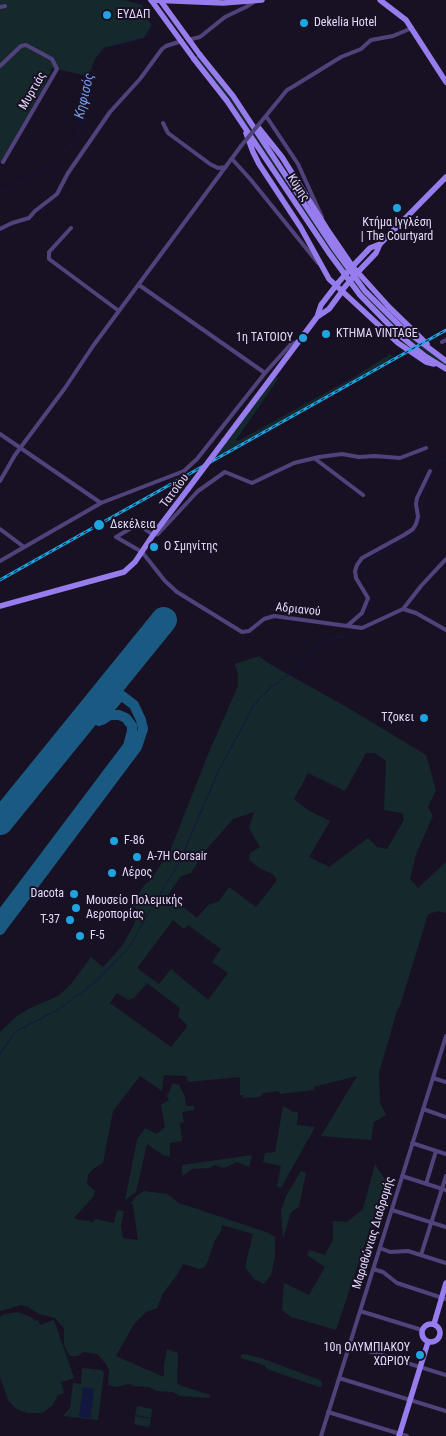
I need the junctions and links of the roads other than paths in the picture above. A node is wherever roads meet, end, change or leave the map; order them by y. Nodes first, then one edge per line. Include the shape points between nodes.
1 (151, 0) edge
2 (160, 0) edge
3 (262, 0) edge
4 (380, 0) edge
5 (255, 1) edge
6 (412, 28) junction
7 (0, 66) edge
8 (446, 82) edge
9 (266, 116) junction
10 (248, 119) junction
11 (163, 122) dead end
12 (243, 124) junction
13 (232, 159) junction
14 (3, 162) dead end
15 (226, 167) junction
16 (446, 177) edge
17 (71, 228) dead end
18 (0, 229) edge
19 (327, 229) junction
20 (380, 244) junction
21 (352, 267) junction
22 (322, 268) junction
23 (357, 274) junction
24 (337, 284) junction
25 (139, 285) junction
26 (342, 290) junction
27 (119, 311) junction
28 (317, 317) junction
29 (298, 341) junction
30 (444, 360) edge
31 (438, 364) junction
32 (446, 369) edge
33 (266, 373) junction
34 (0, 434) edge
35 (20, 448) junction
36 (426, 448) dead end
37 (314, 458) junction
38 (430, 471) dead end
39 (0, 481) edge
40 (363, 495) dead end
41 (100, 503) junction
42 (0, 529) edge
43 (153, 535) junction
44 (24, 547) junction
45 (142, 552) junction
46 (446, 559) edge
47 (0, 561) edge
48 (0, 606) edge
49 (403, 609) junction
50 (346, 626) junction
51 (446, 630) edge
52 (446, 1036) edge
53 (445, 1042) edge
54 (433, 1078) junction
55 (446, 1082) edge
56 (423, 1110) junction
57 (446, 1117) edge
58 (412, 1143) junction
59 (436, 1151) junction
60 (446, 1154) edge
61 (402, 1176) junction
62 (446, 1176) edge
63 (426, 1184) junction
64 (444, 1189) edge
65 (392, 1210) junction
66 (432, 1222) junction
67 (446, 1227) edge
68 (380, 1248) junction
69 (421, 1255) junction
70 (446, 1263) edge
71 (373, 1269) junction
72 (446, 1284) edge
73 (444, 1298) edge
74 (360, 1311) junction
75 (434, 1324) junction
76 (422, 1330) junction
77 (443, 1337) edge
78 (428, 1342) junction
79 (349, 1345) junction
80 (420, 1367) junction
81 (446, 1375) edge
82 (339, 1378) junction
83 (410, 1400) junction
84 (446, 1411) edge
85 (328, 1412) junction
86 (399, 1435) edge
87 (321, 1436) edge
88 (407, 1436) edge

1 - 5 main road
1 - 12 main road, Κύμης, bridge
2 - 10 main road, Κύμης, bridge
3 - 5 main road
4 - 6 main road via 399,13
5 - 18 street via 225,16 200,37 162,49 103,121 57,194 29,218
6 - 8 main road
6 - 9 street via 370,40 361,50 341,56 287,90
7 - 14 street, Μυρτιάς via 26,45 52,59 57,69
9 - 13 street, bridge
9 - 19 street via 298,164
10 - 19 main road via 274,147
10 - 30 main road, Κύμης via 365,290 401,326
11 - 15 street via 168,134 210,164
12 - 22 main road via 253,152 302,228
12 - 31 main road, Κύμης via 360,295 397,333
13 - 15 street
13 - 22 street
15 - 25 street
16 - 20 main road, Τατοΐου
17 - 27 street via 49,252 48,259
19 - 21 main road
20 - 21 main road, Τατοΐου via 370,248
20 - 23 main road, Τατοΐου
21 - 23 main road
21 - 24 main road, Τατοΐου, bridge
22 - 24 main road
23 - 26 main road, Τατοΐου, bridge
23 - 30 main road
24 - 26 main road
24 - 28 main road, Τατοΐου
25 - 27 street
25 - 33 street
26 - 28 main road, Τατοΐου via 329,309
26 - 31 main road via 398,343 426,362
27 - 35 street
28 - 29 main road, Τατοΐου
29 - 33 street via 291,344
29 - 43 main road, Τατοΐου, bridge
31 - 32 main road, Κύμης
33 - 41 street via 189,467
34 - 35 street
35 - 39 street
35 - 41 street
36 - 37 street via 400,458 342,454
37 - 40 street
37 - 43 street via 294,463 252,483 228,472 222,473 198,491 158,534
38 - 50 street via 416,498 418,517 413,529 362,558 357,565 356,575 368,598 362,613
41 - 44 street
42 - 44 street
43 - 45 main road, Τατοΐου
43 - 45 street via 138,524 116,536
44 - 47 street
45 - 48 main road, Τατοΐου via 131,566 120,573
45 - 50 street, Αδριανού via 173,589 242,632 274,616
46 - 49 street
49 - 50 street, Αδριανού via 367,627
49 - 51 street
52 - 53 street, Μαραθώνιας Διαδρομής
53 - 54 street, Μαραθώνιας Διαδρομής
54 - 55 street
54 - 56 street, Μαραθώνιας Διαδρομής
56 - 57 street
56 - 58 street, Μαραθώνιας Διαδρομής
58 - 59 street
58 - 61 street, Μαραθώνιας Διαδρομής
59 - 60 street
59 - 63 street
61 - 63 street
61 - 65 street, Μαραθώνιας Διαδρομής
62 - 64 street
63 - 64 street
64 - 66 street
65 - 66 street
65 - 68 street, Μαραθώνιας Διαδρομής
66 - 67 street
66 - 69 street
68 - 69 street
68 - 71 street, Μαραθώνιας Διαδρομής
69 - 70 street
71 - 73 street via 397,1283
71 - 74 street, Μαραθώνιας Διαδρομής
72 - 73 main road
73 - 75 main road
74 - 76 street
74 - 79 street, Μαραθώνιας Διαδρομής
75 - 76 main road
75 - 77 main road
76 - 78 main road via 422,1336
77 - 78 main road
78 - 80 main road
79 - 80 street
79 - 82 street, Μαραθώνιας Διαδρομής
80 - 81 street
80 - 83 main road
82 - 83 street
82 - 85 street, Μαραθώνιας Διαδρομής
83 - 84 street
83 - 86 main road
85 - 86 street
85 - 87 street, Μαραθώνιας Διαδρομής
86 - 88 street

